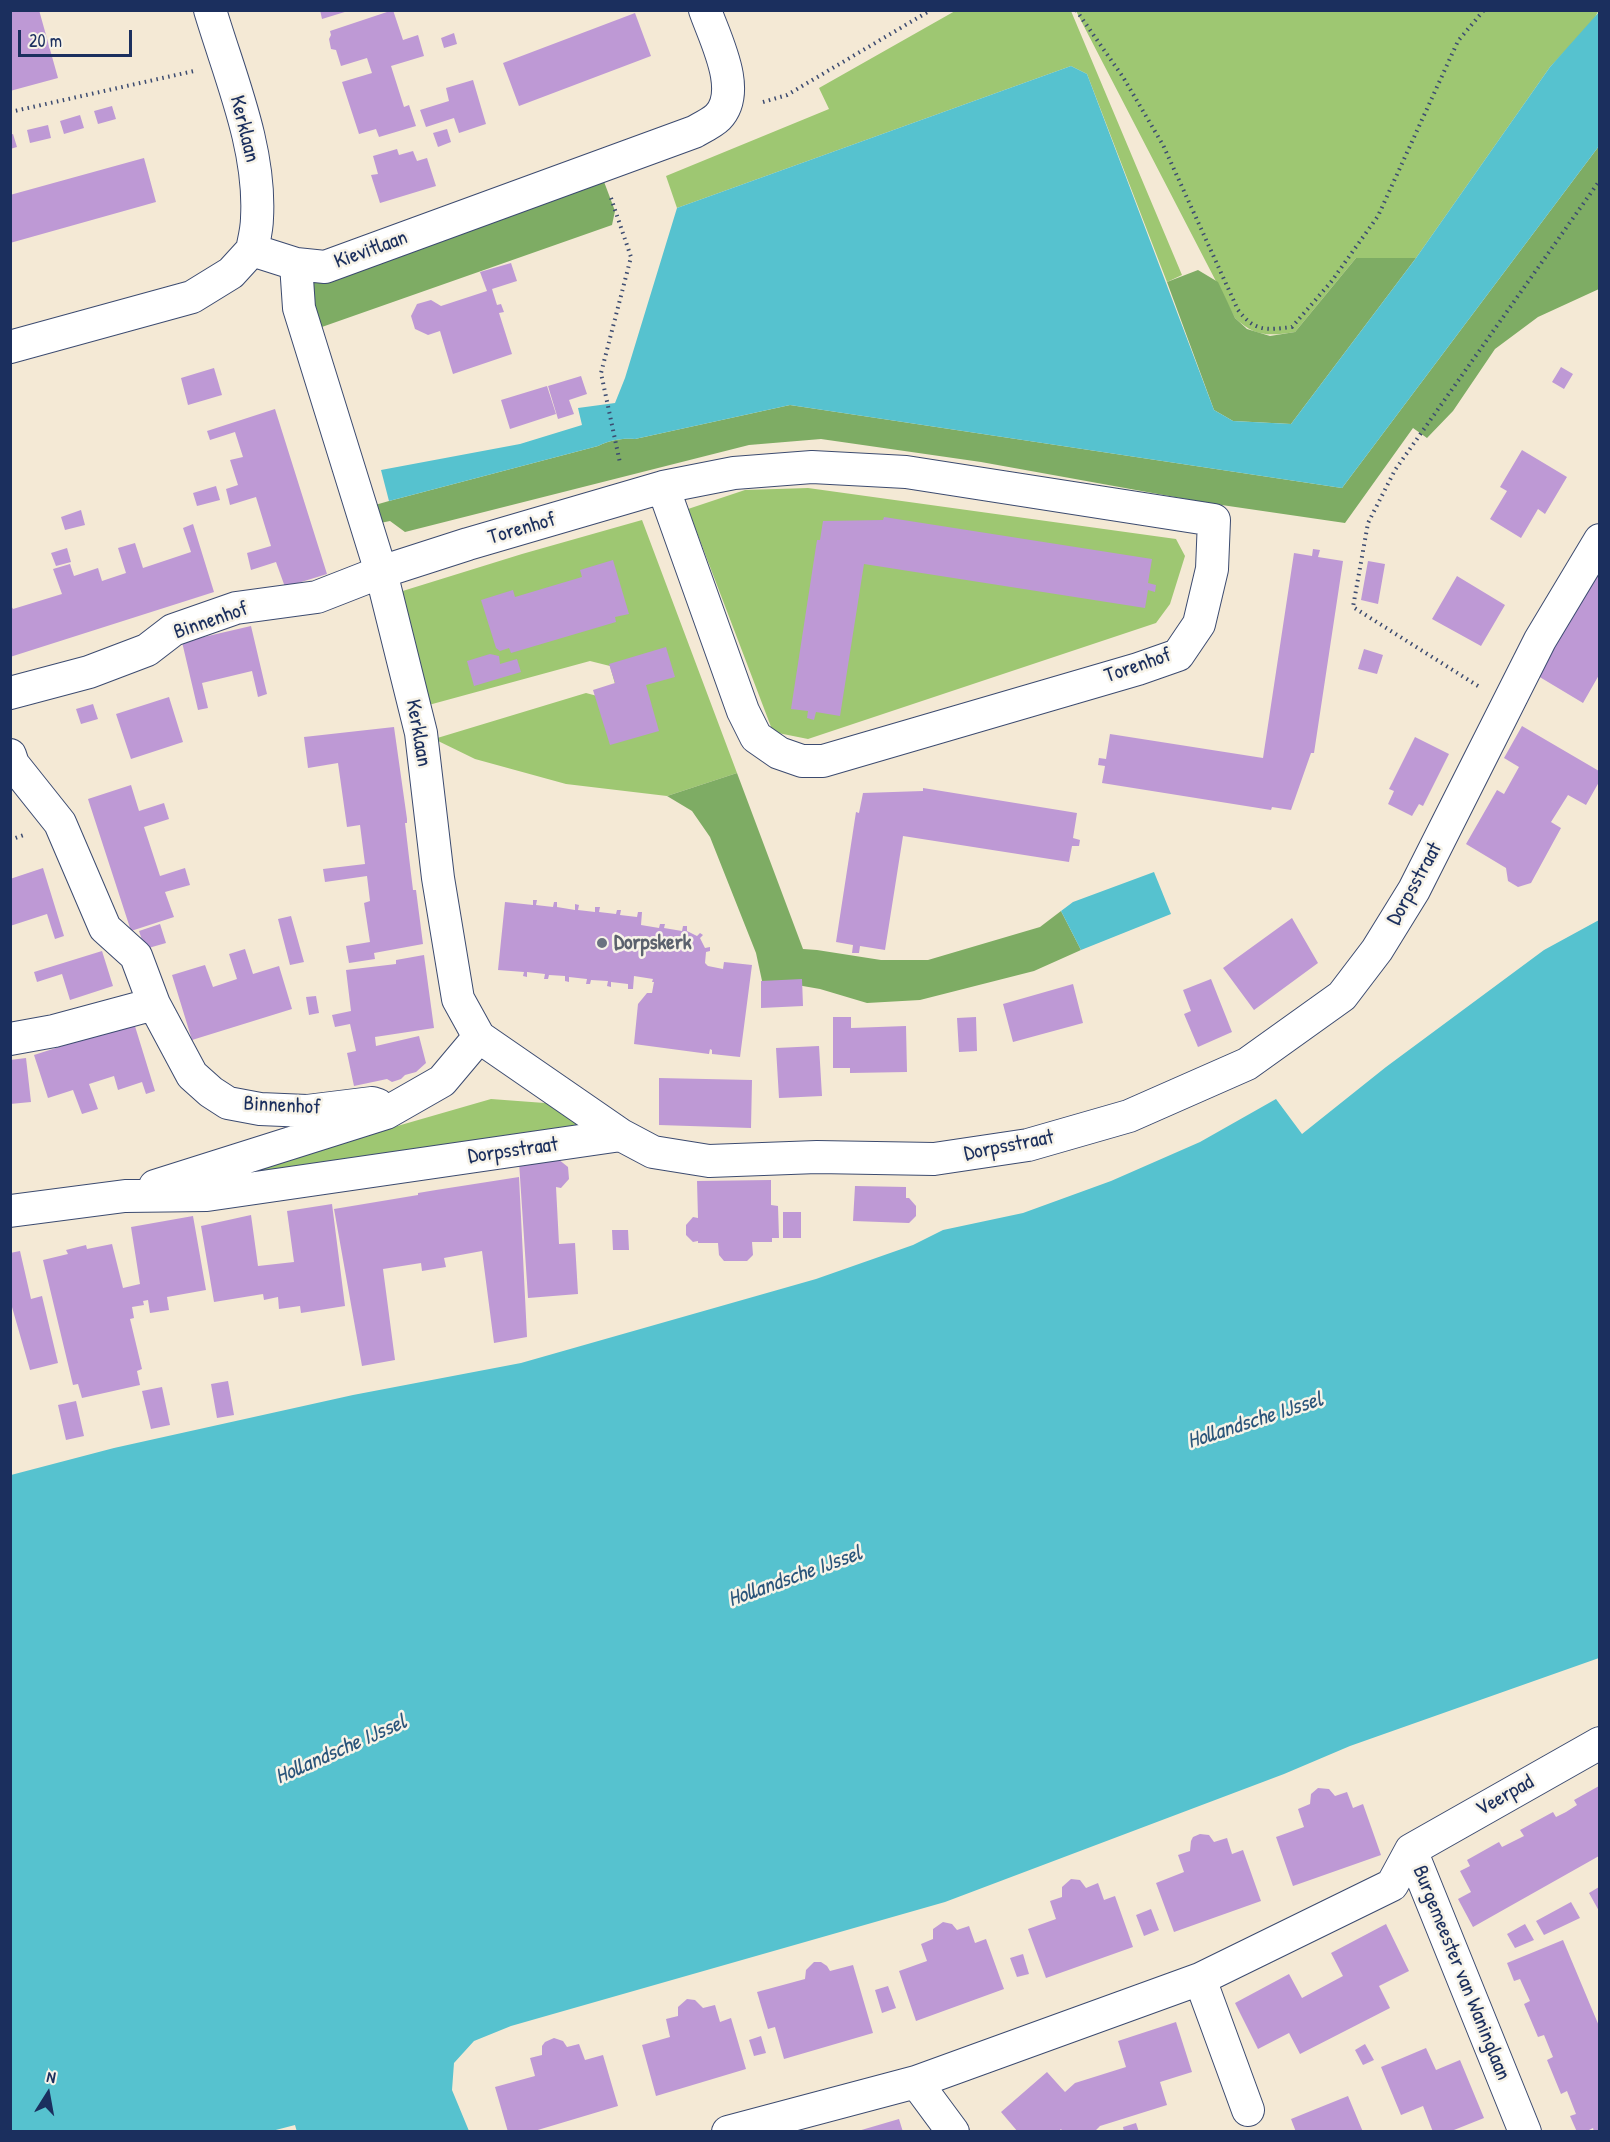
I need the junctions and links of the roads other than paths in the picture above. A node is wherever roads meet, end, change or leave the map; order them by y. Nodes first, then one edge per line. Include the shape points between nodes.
1 (210, 10) edge
2 (705, 10) edge
3 (252, 250) junction
4 (296, 264) junction
5 (10, 347) edge
6 (663, 487) junction
7 (1599, 540) edge
8 (381, 573) junction
9 (10, 693) edge
10 (10, 755) edge
11 (154, 1004) junction
12 (479, 1037) junction
13 (10, 1039) edge
14 (386, 1113) junction
15 (621, 1135) junction
16 (125, 1196) junction
17 (10, 1211) edge
18 (1599, 1743) edge
19 (1410, 1850) junction
20 (1200, 1979) junction
21 (916, 2082) junction
22 (1248, 2110) dead end
23 (728, 2132) edge
24 (953, 2132) edge
25 (1526, 2132) edge

1 - 3 street, Kerklaan via 256,176 257,219
2 - 4 street, Kievitlaan via 728,74 727,102 718,117 694,132 325,267
3 - 4 street, Kievitlaan
3 - 5 street via 231,273 192,297
4 - 8 street, Kerklaan via 299,308
6 - 6 street, Torenhof via 734,473 812,467 906,472 1214,520 1212,569 1199,624 1178,655 823,761 802,761 779,753 756,737 743,711
6 - 8 street, Torenhof
7 - 15 street, Dorpsstraat via 1540,640 1414,890 1377,950 1342,996 1247,1064 1129,1116 1028,1146 934,1159 816,1157 709,1161 653,1152
8 - 9 street, Binnenhof via 317,597 236,608 173,630 147,650 89,672
8 - 12 street, Kerklaan via 422,733 438,879 458,999
10 - 11 street, Binnenhof via 60,823 105,928 136,956
11 - 13 street
11 - 14 street, Binnenhof via 192,1075 228,1103 307,1111 372,1103
12 - 14 street, Dorpsstraat via 442,1081
12 - 15 street, Kerklaan
14 - 16 street, Dorpsstraat
15 - 16 street, Dorpsstraat via 207,1195
16 - 17 street, Dorpsstraat
18 - 19 street, Veerpad
19 - 20 street, Burgemeester van Waninglaan via 1392,1885
19 - 25 street, Burgemeester van Waninglaan
20 - 21 street, Burgemeester van Waninglaan
20 - 22 street
21 - 23 street, Burgemeester van Waninglaan
21 - 24 street

